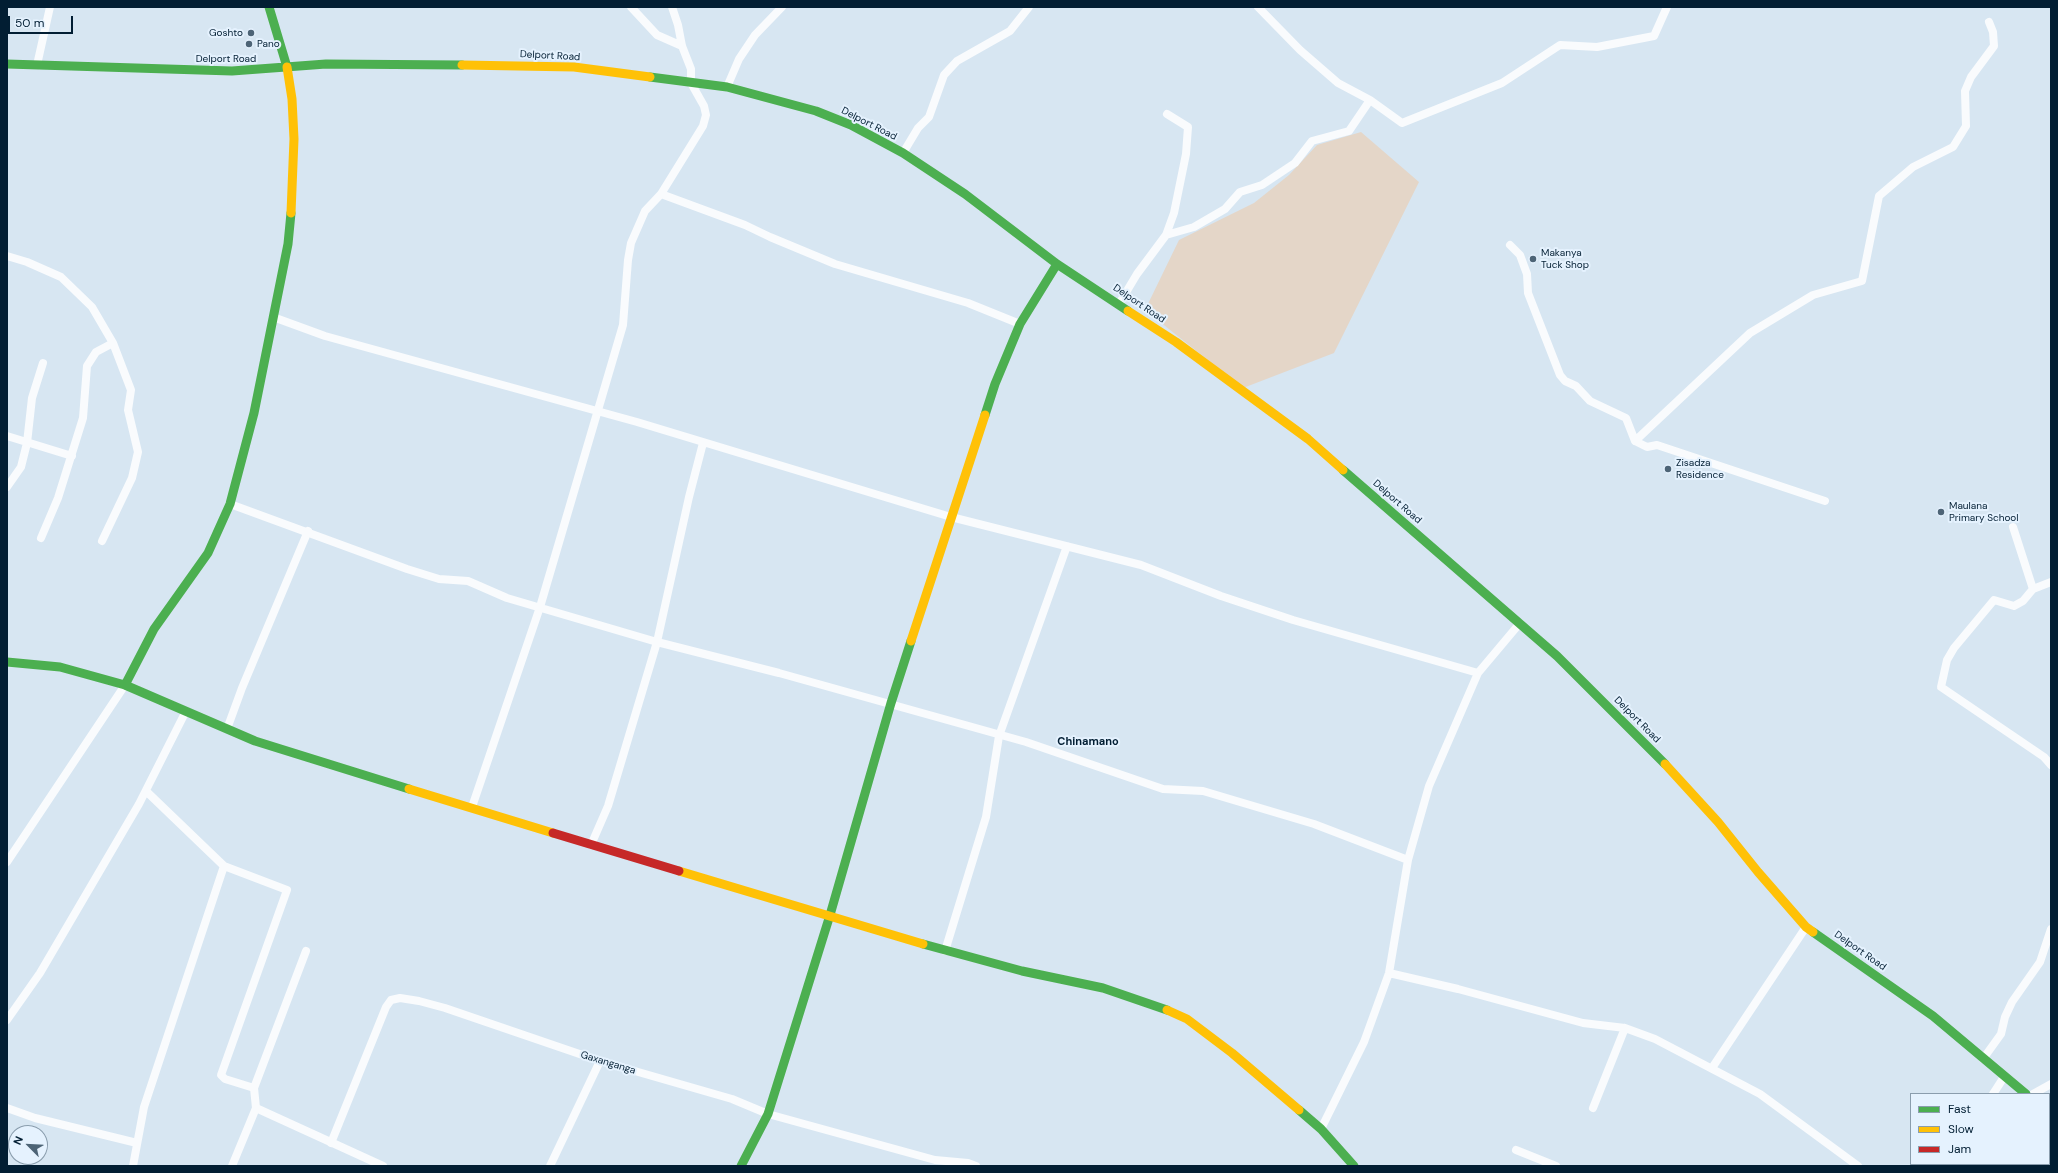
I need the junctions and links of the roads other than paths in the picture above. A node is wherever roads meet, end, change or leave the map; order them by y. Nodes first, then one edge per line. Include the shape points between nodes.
1 (50, 7) edge
2 (269, 7) edge
3 (631, 7) edge
4 (672, 7) edge
5 (782, 7) edge
6 (1029, 7) edge
7 (1258, 7) edge
8 (1667, 7) edge
9 (1989, 22) dead end
10 (682, 46) junction
11 (7, 64) edge
12 (37, 65) junction
13 (287, 68) junction
14 (691, 83) junction
15 (727, 87) junction
16 (1370, 100) junction
17 (1167, 114) dead end
18 (903, 154) junction
19 (661, 194) junction
20 (1166, 235) junction
21 (1510, 245) dead end
22 (7, 256) edge
23 (1058, 264) junction
24 (1119, 304) junction
25 (273, 317) junction
26 (1020, 324) junction
27 (113, 343) junction
28 (43, 363) dead end
29 (598, 411) junction
30 (7, 436) edge
31 (1635, 441) junction
32 (28, 443) junction
33 (703, 443) junction
34 (72, 456) junction
35 (7, 487) edge
36 (1825, 501) dead end
37 (230, 504) junction
38 (951, 517) junction
39 (2013, 526) dead end
40 (308, 531) junction
41 (40, 538) dead end
42 (102, 541) dead end
43 (1067, 546) junction
44 (2051, 582) edge
45 (2033, 589) junction
46 (540, 607) junction
47 (1520, 623) junction
48 (657, 642) junction
49 (8, 664) edge
50 (1478, 674) junction
51 (126, 685) junction
52 (891, 704) junction
53 (186, 711) junction
54 (227, 729) junction
55 (999, 736) junction
56 (2051, 765) edge
57 (146, 791) junction
58 (472, 807) junction
59 (591, 845) junction
60 (1408, 860) junction
61 (7, 862) edge
62 (224, 866) junction
63 (830, 915) junction
64 (1806, 927) junction
65 (2051, 928) edge
66 (306, 951) dead end
67 (945, 951) junction
68 (1389, 973) junction
69 (7, 1020) edge
70 (1625, 1028) junction
71 (1983, 1059) junction
72 (600, 1061) junction
73 (1712, 1068) junction
74 (2004, 1077) junction
75 (2051, 1084) edge
76 (254, 1088) junction
77 (1994, 1093) edge
78 (2025, 1093) edge
79 (2035, 1093) edge
80 (7, 1108) edge
81 (256, 1108) junction
82 (1592, 1108) dead end
83 (768, 1114) junction
84 (1321, 1129) junction
85 (137, 1143) junction
86 (331, 1143) junction
87 (1516, 1150) dead end
88 (970, 1165) edge
89 (133, 1166) edge
90 (232, 1166) edge
91 (383, 1166) edge
92 (550, 1166) edge
93 (742, 1166) edge
94 (1354, 1166) edge
95 (1556, 1166) edge
96 (1858, 1166) edge

1 - 12 street
2 - 13 street
3 - 10 street via 657,35
4 - 10 street
5 - 15 street via 755,35 739,59
6 - 18 street via 1010,31 957,61 944,75 929,117 918,128
7 - 16 street via 1300,50 1338,83
8 - 16 street via 1654,36 1597,47 1560,46 1502,83 1402,123
9 - 31 street via 1994,46 1964,90 1966,126 1953,147 1913,167 1879,196 1862,281 1813,295 1750,333
10 - 14 street via 690,68
11 - 12 street, Delport Road
12 - 13 street, Delport Road via 232,71
13 - 14 street, Delport Road via 326,64 530,65 581,68
13 - 25 street via 294,140 291,221
14 - 15 street, Delport Road
14 - 19 street via 704,106 704,121
15 - 18 street, Delport Road via 816,111 851,126
16 - 20 street via 1348,131 1312,141 1295,163 1262,185 1240,192 1224,209 1194,227
17 - 20 street via 1188,127 1186,154 1174,213
18 - 23 street, Delport Road via 965,194
19 - 26 street via 746,225 835,264 968,303
19 - 29 street via 645,211 631,243 623,325
20 - 24 street via 1137,274
21 - 31 street via 1520,255 1527,274 1528,293 1560,375 1565,381 1576,386 1590,401 1626,418
22 - 27 street via 61,277 92,307
23 - 24 street, Delport Road
23 - 26 street
24 - 47 street, Delport Road via 1176,342 1308,439
25 - 29 street via 325,336
25 - 37 street via 254,413
26 - 38 street via 995,384
27 - 34 street via 96,352 87,366 83,418
27 - 42 street via 131,390 128,410 138,452 132,478
28 - 32 street via 32,398
29 - 33 street
29 - 46 street
30 - 32 street
31 - 36 street via 1647,447 1657,444
32 - 34 street
32 - 35 street via 21,467
33 - 38 street
33 - 48 street
34 - 41 street via 58,498
37 - 40 street
37 - 51 street via 208,554 154,629
38 - 43 street
38 - 52 street
39 - 45 street
40 - 46 street via 406,569 439,578 476,583 507,598
40 - 54 street
43 - 50 street via 1160,570 1221,596 1293,620
43 - 55 street
44 - 45 street
45 - 56 street via 2023,601 2014,606 1994,600 1954,648 1941,687 2044,756
46 - 48 street
46 - 58 street
47 - 50 street
47 - 64 street, Delport Road via 1645,743 1718,822
48 - 52 street
48 - 59 street via 608,806
49 - 51 street via 60,667
50 - 60 street via 1429,786
51 - 53 street
51 - 61 street
52 - 55 street
52 - 63 street
53 - 54 street
53 - 57 street
54 - 58 street via 283,751
55 - 60 street via 1026,742 1163,789 1203,791 1314,824
55 - 67 street via 986,817
57 - 62 street
57 - 69 street via 40,973
58 - 59 street
59 - 63 street
60 - 68 street
62 - 76 street via 286,890 221,1075 225,1079
62 - 85 street via 144,1107
63 - 67 street
63 - 83 street
64 - 71 street, Delport Road via 1933,1016
64 - 73 street
65 - 71 street via 2040,962 2012,1002 2001,1034
66 - 76 street
67 - 84 street via 1103,988 1154,1004 1181,1016 1232,1053
68 - 70 street via 1583,1023
68 - 84 street via 1364,1042
70 - 73 street via 1655,1039
70 - 82 street
71 - 74 street, Delport Road
72 - 83 street, Gaxanganga via 732,1099
72 - 86 street, Gaxanganga via 419,1000 391,1000
72 - 92 street
73 - 96 street via 1760,1094
74 - 77 street
74 - 78 street, Delport Road
75 - 79 street
76 - 81 street
80 - 85 street via 35,1118
81 - 86 street
81 - 90 street
83 - 88 street, Gaxanganga via 935,1160
83 - 93 street
84 - 94 street
85 - 89 street
86 - 91 street
87 - 95 street

